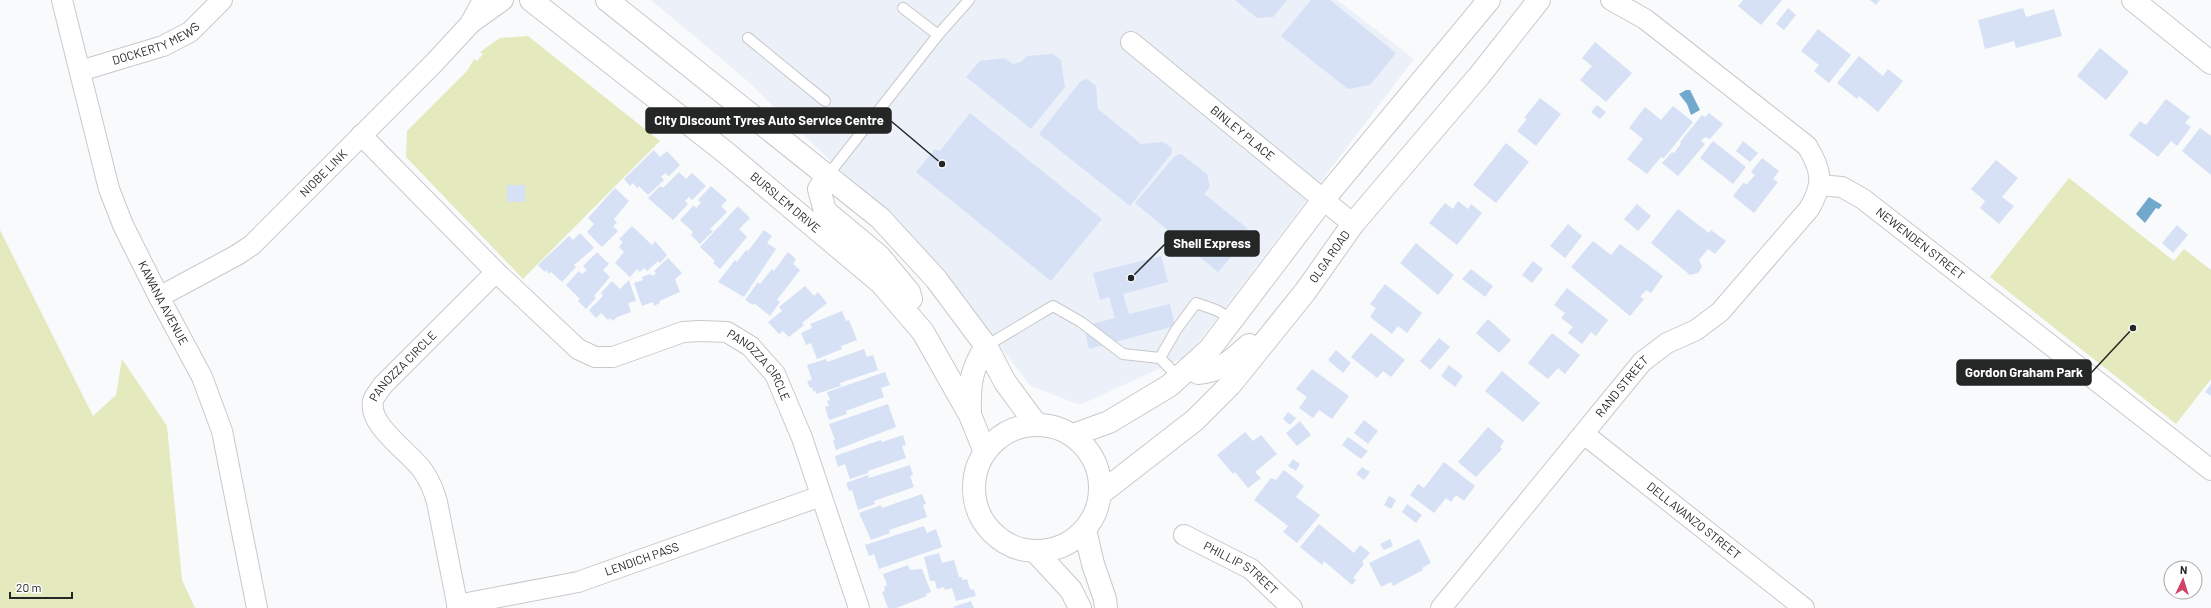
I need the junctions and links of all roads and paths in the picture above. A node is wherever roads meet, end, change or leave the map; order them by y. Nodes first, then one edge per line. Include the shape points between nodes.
1 (62, 0) edge
2 (222, 0) edge
3 (482, 0) edge
4 (503, 0) edge
5 (531, 0) edge
6 (607, 0) edge
7 (969, 0) edge
8 (1489, 0) edge
9 (1539, 0) edge
10 (1611, 0) edge
11 (1632, 0) edge
12 (2133, 0) edge
13 (903, 8) dead end
14 (1645, 18) junction
15 (470, 24) junction
16 (938, 35) junction
17 (748, 38) dead end
18 (1132, 42) dead end
19 (2211, 63) edge
20 (80, 71) junction
21 (826, 101) dead end
22 (361, 135) junction
23 (828, 175) junction
24 (1819, 185) junction
25 (1323, 200) junction
26 (1354, 224) junction
27 (496, 272) junction
28 (1305, 292) junction
29 (159, 297) junction
30 (1232, 320) junction
31 (923, 332) junction
32 (986, 346) junction
33 (1160, 358) junction
34 (1184, 372) junction
35 (970, 415) junction
36 (1036, 424) junction
37 (1584, 434) junction
38 (1073, 435) junction
39 (985, 452) junction
40 (2211, 470) edge
41 (1101, 493) junction
42 (821, 496) junction
43 (1085, 530) junction
44 (1184, 535) dead end
45 (1035, 551) junction
46 (457, 607) edge
47 (257, 608) edge
48 (859, 608) edge
49 (1080, 608) edge
50 (1106, 608) edge
51 (1292, 608) edge
52 (1441, 608) edge
53 (1804, 608) edge

1 - 20 street, KAWANA AVENUE
2 - 20 street, DOCKERTY MEWS via 190,32 163,46
3 - 15 street, NIOBE LINK
4 - 15 street, NIOBE LINK
5 - 31 main road, BURSLEM DRIVE via 725,152 881,283
6 - 23 main road
7 - 16 lane
8 - 25 main road
9 - 26 main road, OLGA ROAD via 1479,76
10 - 14 street
11 - 14 street
12 - 19 main road
13 - 16 lane
14 - 24 street via 1807,146 1818,164
15 - 22 street, NIOBE LINK
16 - 23 lane
17 - 21 lane
18 - 25 street, BINLEY PLACE
20 - 29 street, KAWANA AVENUE via 109,189 123,225
22 - 27 street, PANOZZA CIRCLE
22 - 29 street, NIOBE LINK via 252,245
23 - 31 main road via 819,189 825,211 879,256 909,292
23 - 32 main road via 885,223 936,279
24 - 37 street, RAND STREET via 1816,198 1809,210 1720,312 1696,330 1667,343 1642,362
24 - 40 street, NEWENDEN STREET via 1842,187 1864,199
25 - 26 street, BINLEY PLACE
25 - 30 main road
26 - 28 main road, OLGA ROAD
27 - 42 street, PANOZZA CIRCLE via 578,349 595,357 613,358 683,332 727,332 750,346 775,374 802,438
27 - 46 street, PANOZZA CIRCLE via 383,385 373,400 373,412 380,426 422,470 431,484 437,502
28 - 34 main road via 1223,367 1209,372
28 - 41 main road, OLGA ROAD via 1230,385 1200,415
29 - 47 street, KAWANA AVENUE via 202,377 222,432
30 - 33 lane via 1216,310 1196,303
30 - 34 main road via 1209,350
31 - 35 main road, BURSLEM DRIVE
32 - 33 lane via 1053,306 1081,322 1123,354
32 - 35 main road via 976,362 969,384
32 - 36 main road via 1005,382
33 - 34 lane
34 - 38 main road via 1169,386 1109,422
35 - 39 main road, BURSLEM DRIVE
36 - 38 main road via 1055,427
36 - 39 main road via 1010,431 998,438
37 - 52 street, RAND STREET
37 - 53 street, DELLAVANZO STREET
38 - 41 main road via 1095,460 1100,476
39 - 45 main road via 976,470 974,488 980,513 986,525 999,538 1016,548
41 - 43 main road via 1093,519
42 - 46 street, LENDICH PASS via 578,582
42 - 48 street, PANOZZA CIRCLE
43 - 45 main road via 1071,542 1054,549
43 - 50 main road via 1093,564 1106,599
44 - 51 street, PHILLIP STREET via 1251,569
45 - 49 main road via 1071,590

